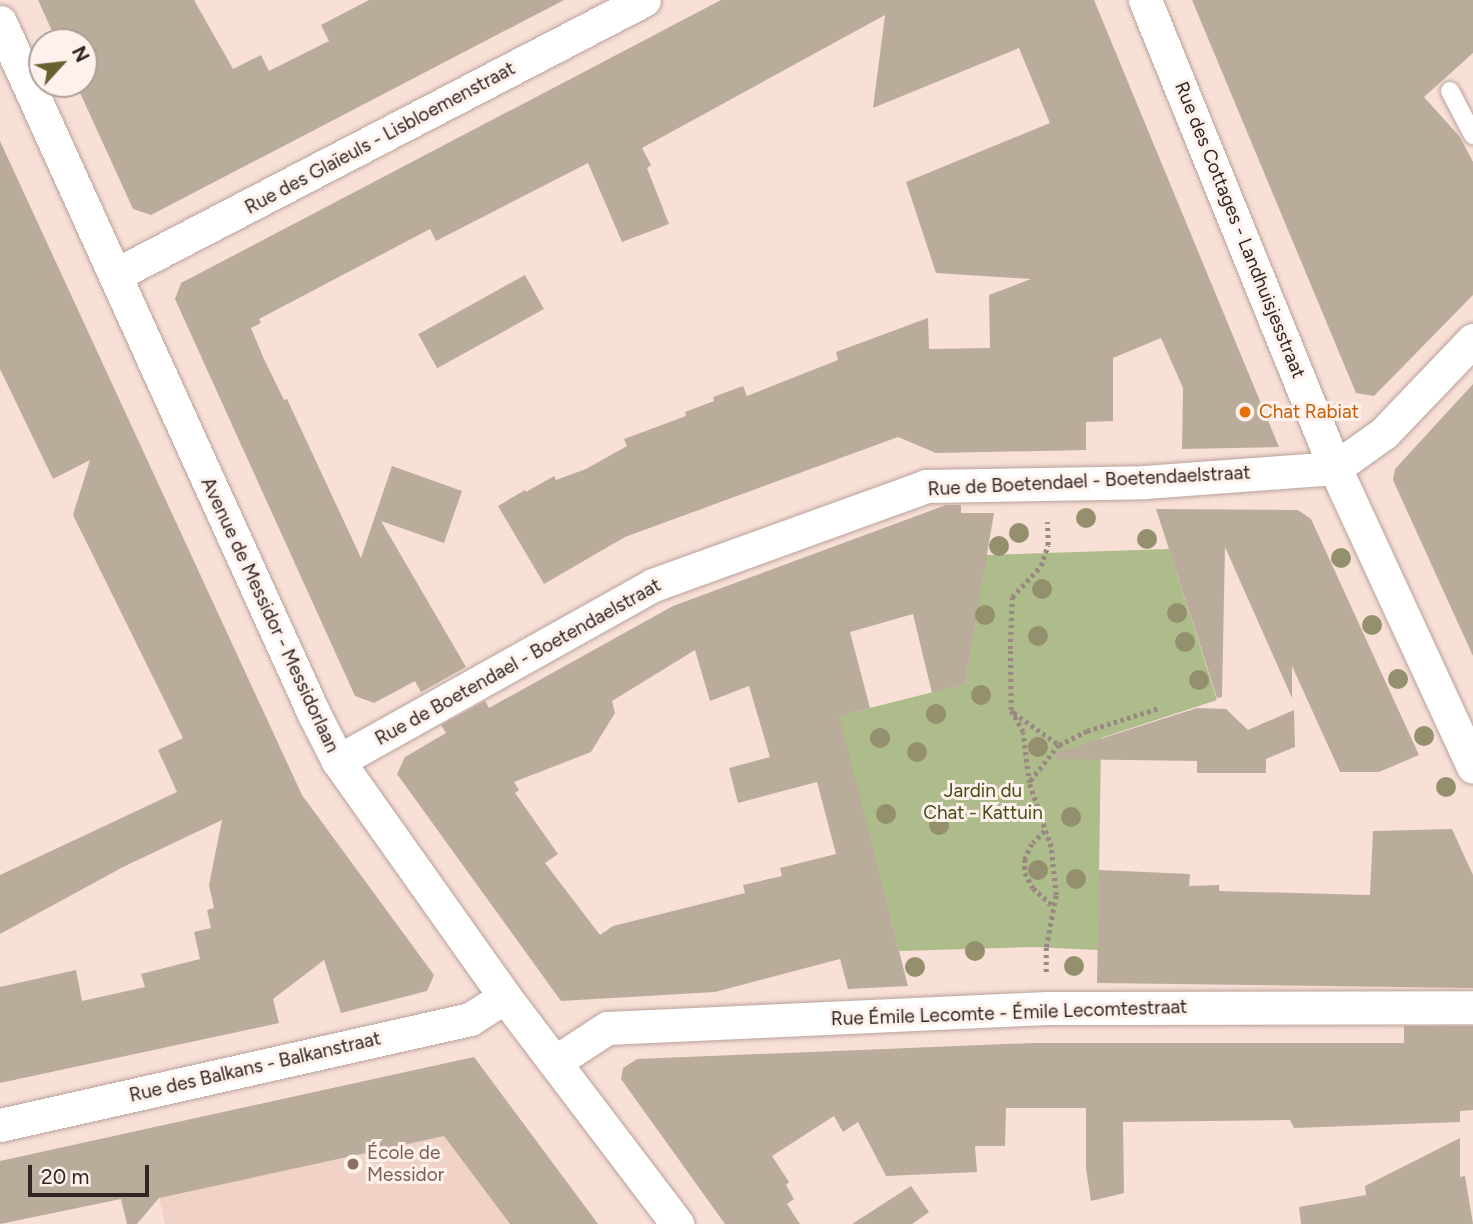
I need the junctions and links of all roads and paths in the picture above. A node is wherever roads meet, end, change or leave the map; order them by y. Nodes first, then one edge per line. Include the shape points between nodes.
1 (644, 0) edge
2 (1145, 0) edge
3 (0, 22) edge
4 (1450, 91) dead end
5 (1473, 135) edge
6 (114, 275) junction
7 (1473, 340) edge
8 (1335, 468) junction
9 (1047, 516) dead end
10 (1159, 708) dead end
11 (1011, 710) junction
12 (1059, 746) junction
13 (338, 761) junction
14 (1473, 767) edge
15 (1029, 783) junction
16 (1045, 831) junction
17 (1054, 907) junction
18 (1046, 974) dead end
19 (505, 997) junction
20 (1473, 1007) edge
21 (555, 1062) junction
22 (0, 1125) edge
23 (677, 1224) edge

1 - 6 street, Rue des Glaïeuls - Lisbloemenstraat
2 - 8 street, Rue des Cottages - Landhuisjesstraat
3 - 6 street, Avenue de Messidor - Messidorlaan
4 - 5 lane
6 - 13 street, Avenue de Messidor - Messidorlaan
7 - 8 street via 1384,433
8 - 13 street, Rue de Boetendael - Boetendaelstraat via 1145,482 926,486 653,585
8 - 14 street, Rue des Cottages - Landhuisjesstraat
9 - 11 path via 1045,557 1012,597
10 - 12 path via 1087,731
11 - 12 path
11 - 15 path via 1023,732
12 - 15 path
13 - 19 street, Avenue de Messidor - Messidorlaan
15 - 16 path
16 - 17 path via 1051,847
16 - 17 path via 1025,859 1026,873 1033,888
17 - 18 path
19 - 21 street, Avenue de Messidor - Messidorlaan
19 - 22 street, Rue des Balkans - Balkanstraat via 470,1019
20 - 21 street, Rue Émile Lecomte - Émile Lecomtestraat via 1047,1008 607,1028
21 - 23 street, Avenue de Messidor - Messidorlaan

